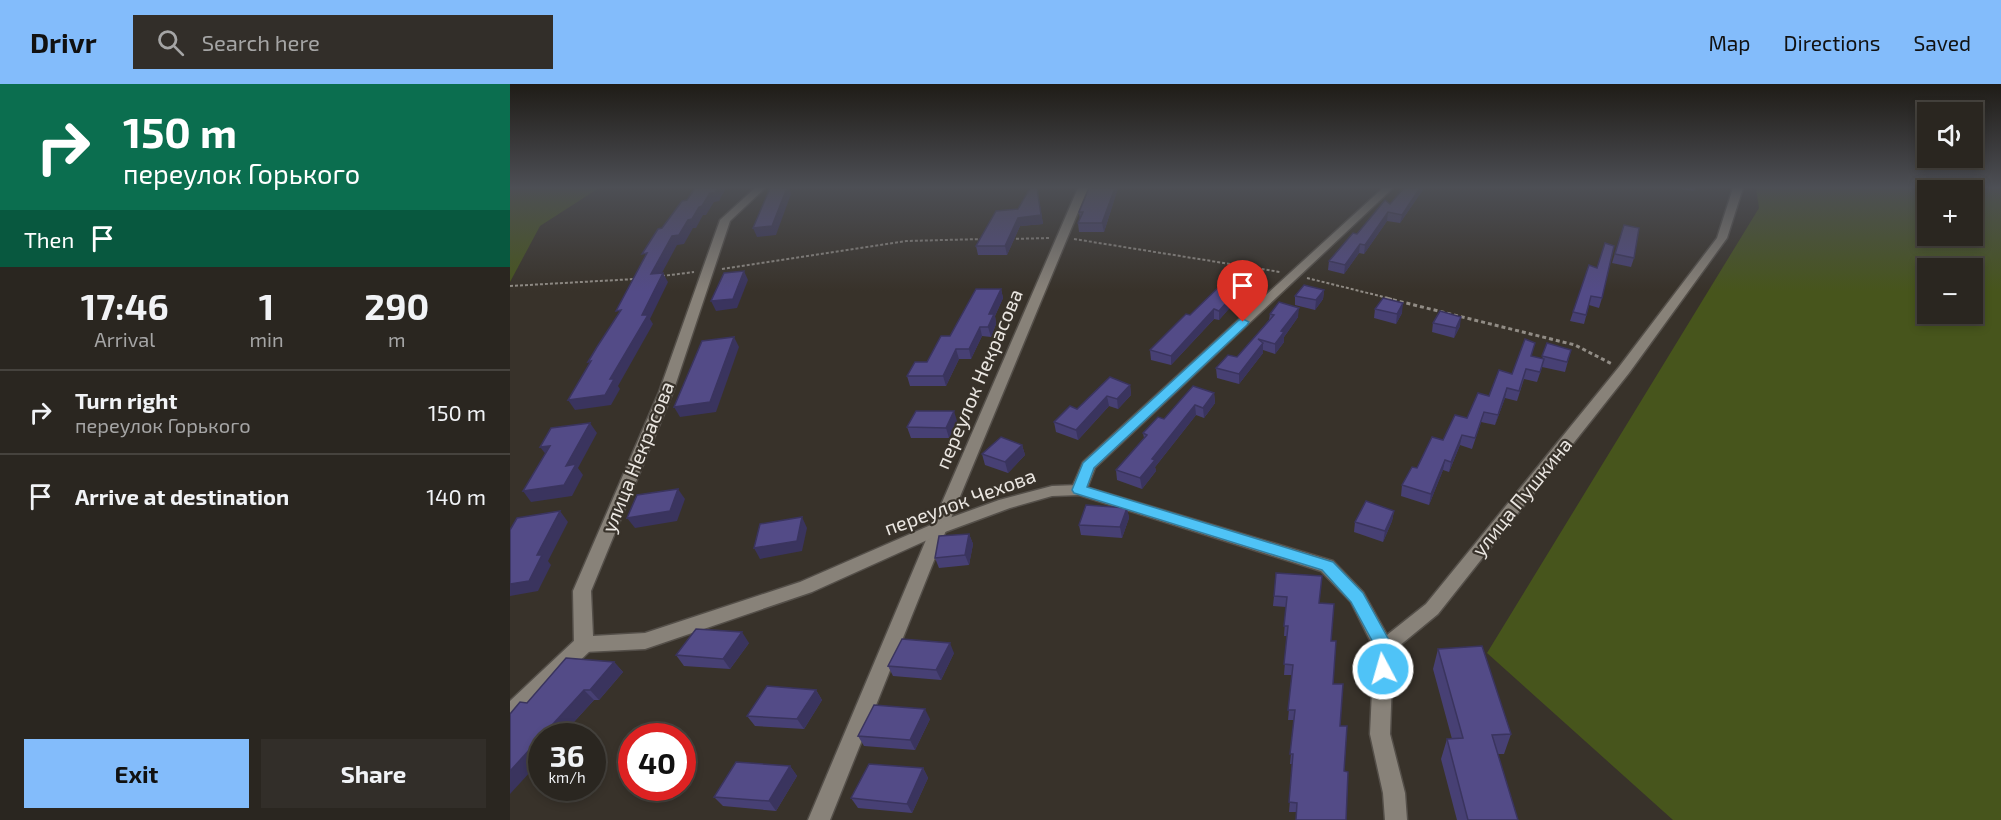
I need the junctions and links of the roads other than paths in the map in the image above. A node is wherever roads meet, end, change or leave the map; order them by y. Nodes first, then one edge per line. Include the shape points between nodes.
1 (724, 222) edge
2 (1068, 222) edge
3 (1348, 222) edge
4 (1727, 222) edge
5 (1079, 490) junction
6 (939, 528) junction
7 (584, 644) junction
8 (1384, 648) junction
9 (510, 714) edge
10 (1394, 793) junction
11 (819, 820) edge
12 (1396, 820) edge
13 (1405, 820) edge

1 - 7 street, улица Некрасова via 666,392 582,591
2 - 6 street, переулок Некрасова
3 - 5 street via 1088,466
4 - 8 street, улица Пушкина via 1722,238 1624,370 1432,609
5 - 6 street, переулок Чехова via 1052,491
5 - 8 street, переулок Чехова via 1327,566 1357,597
6 - 7 street, переулок Чехова via 806,587 645,641
6 - 11 street, переулок Некрасова
7 - 9 street
8 - 10 street via 1380,734
10 - 12 street
10 - 13 street

